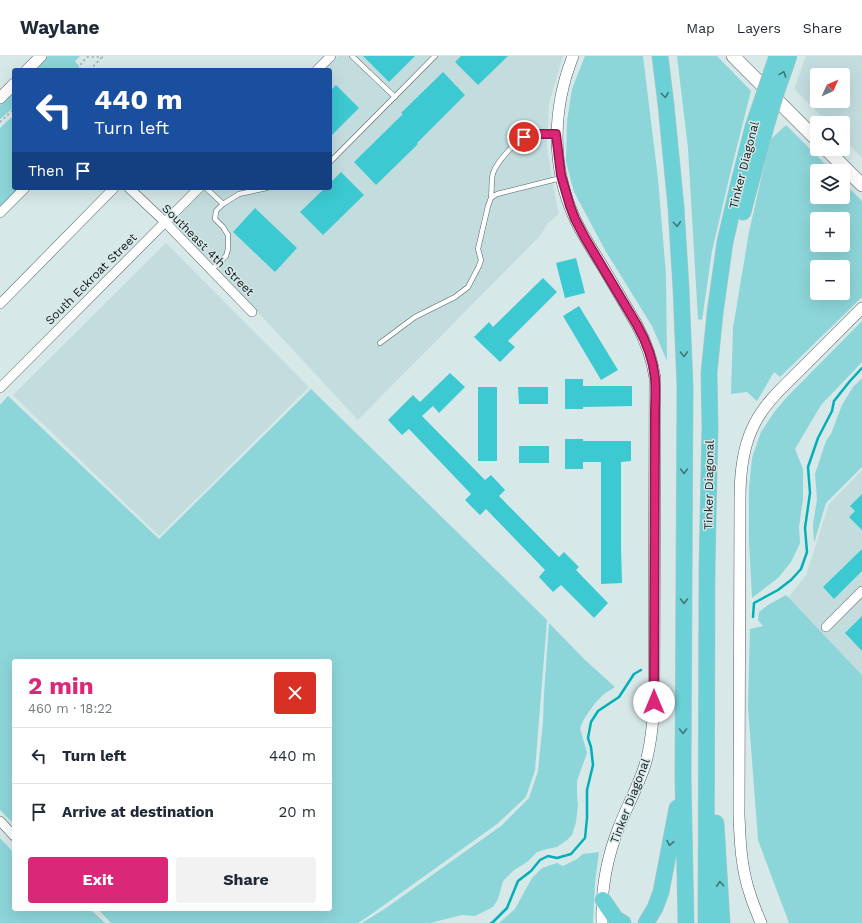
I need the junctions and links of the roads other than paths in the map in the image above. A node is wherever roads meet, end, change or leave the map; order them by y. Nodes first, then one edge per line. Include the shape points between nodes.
1 (41, 56) edge
2 (330, 56) edge
3 (352, 56) edge
4 (435, 56) edge
5 (573, 56) edge
6 (660, 56) edge
7 (733, 56) edge
8 (777, 56) edge
9 (789, 56) edge
10 (29, 68) edge
11 (319, 68) edge
12 (12, 86) edge
13 (395, 97) junction
14 (0, 98) edge
15 (758, 132) junction
16 (810, 133) edge
17 (556, 134) junction
18 (833, 156) edge
19 (332, 160) edge
20 (561, 178) junction
21 (862, 185) edge
22 (23, 190) edge
23 (112, 190) edge
24 (131, 190) edge
25 (197, 190) edge
26 (208, 190) edge
27 (260, 190) edge
28 (491, 198) junction
29 (223, 204) junction
30 (0, 212) edge
31 (165, 222) junction
32 (212, 270) junction
33 (0, 304) edge
34 (862, 308) edge
35 (252, 312) dead end
36 (380, 343) dead end
37 (0, 388) edge
38 (862, 591) edge
39 (826, 627) dead end
40 (707, 666) junction
41 (683, 777) junction
42 (0, 821) edge
43 (12, 834) edge
44 (603, 900) junction
45 (646, 921) edge
46 (602, 923) edge
47 (623, 923) edge
48 (686, 923) edge
49 (706, 923) edge
50 (722, 923) edge
51 (761, 923) edge

1 - 10 street
2 - 11 street
3 - 13 lane
4 - 13 lane
5 - 17 street, Tinker Diagonal via 563,84
6 -> 41 highway, Tinker Diagonal via 676,207 685,386
7 - 16 main road
8 - 15 highway, Tinker Diagonal, bridge
15 -> 9 highway, bridge via 775,96
12 - 14 street
13 - 19 lane
15 - 40 highway, Tinker Diagonal via 738,186 725,242 709,374
17 - 20 street, Tinker Diagonal
17 - 28 lane via 524,137 513,146 493,174
18 - 21 main road
20 - 28 lane via 497,194
20 - 44 street, Tinker Diagonal via 570,206 585,238 644,338 655,378 654,717 645,765 609,857
22 - 30 street
23 - 33 street
24 - 31 street, Southeast 4th Street
25 - 31 street, South Eckroat Street
26 - 29 lane
27 - 29 lane via 239,194
28 - 36 lane via 478,249 480,266 468,287 455,297 415,317
29 - 32 lane via 216,211 215,219 228,235 228,249 226,256
31 - 32 street, Southeast 4th Street
31 - 37 street, South Eckroat Street
32 - 35 street, Southeast 4th Street
34 - 51 street via 765,406 752,428 741,466 740,839 743,869
38 - 39 street
40 - 49 highway, Tinker Diagonal
50 -> 40 highway
41 -> 45 highway via 661,892 655,908
41 - 48 highway, Tinker Diagonal
42 - 43 street
44 - 46 street, Tinker Diagonal
44 - 47 highway via 616,919

